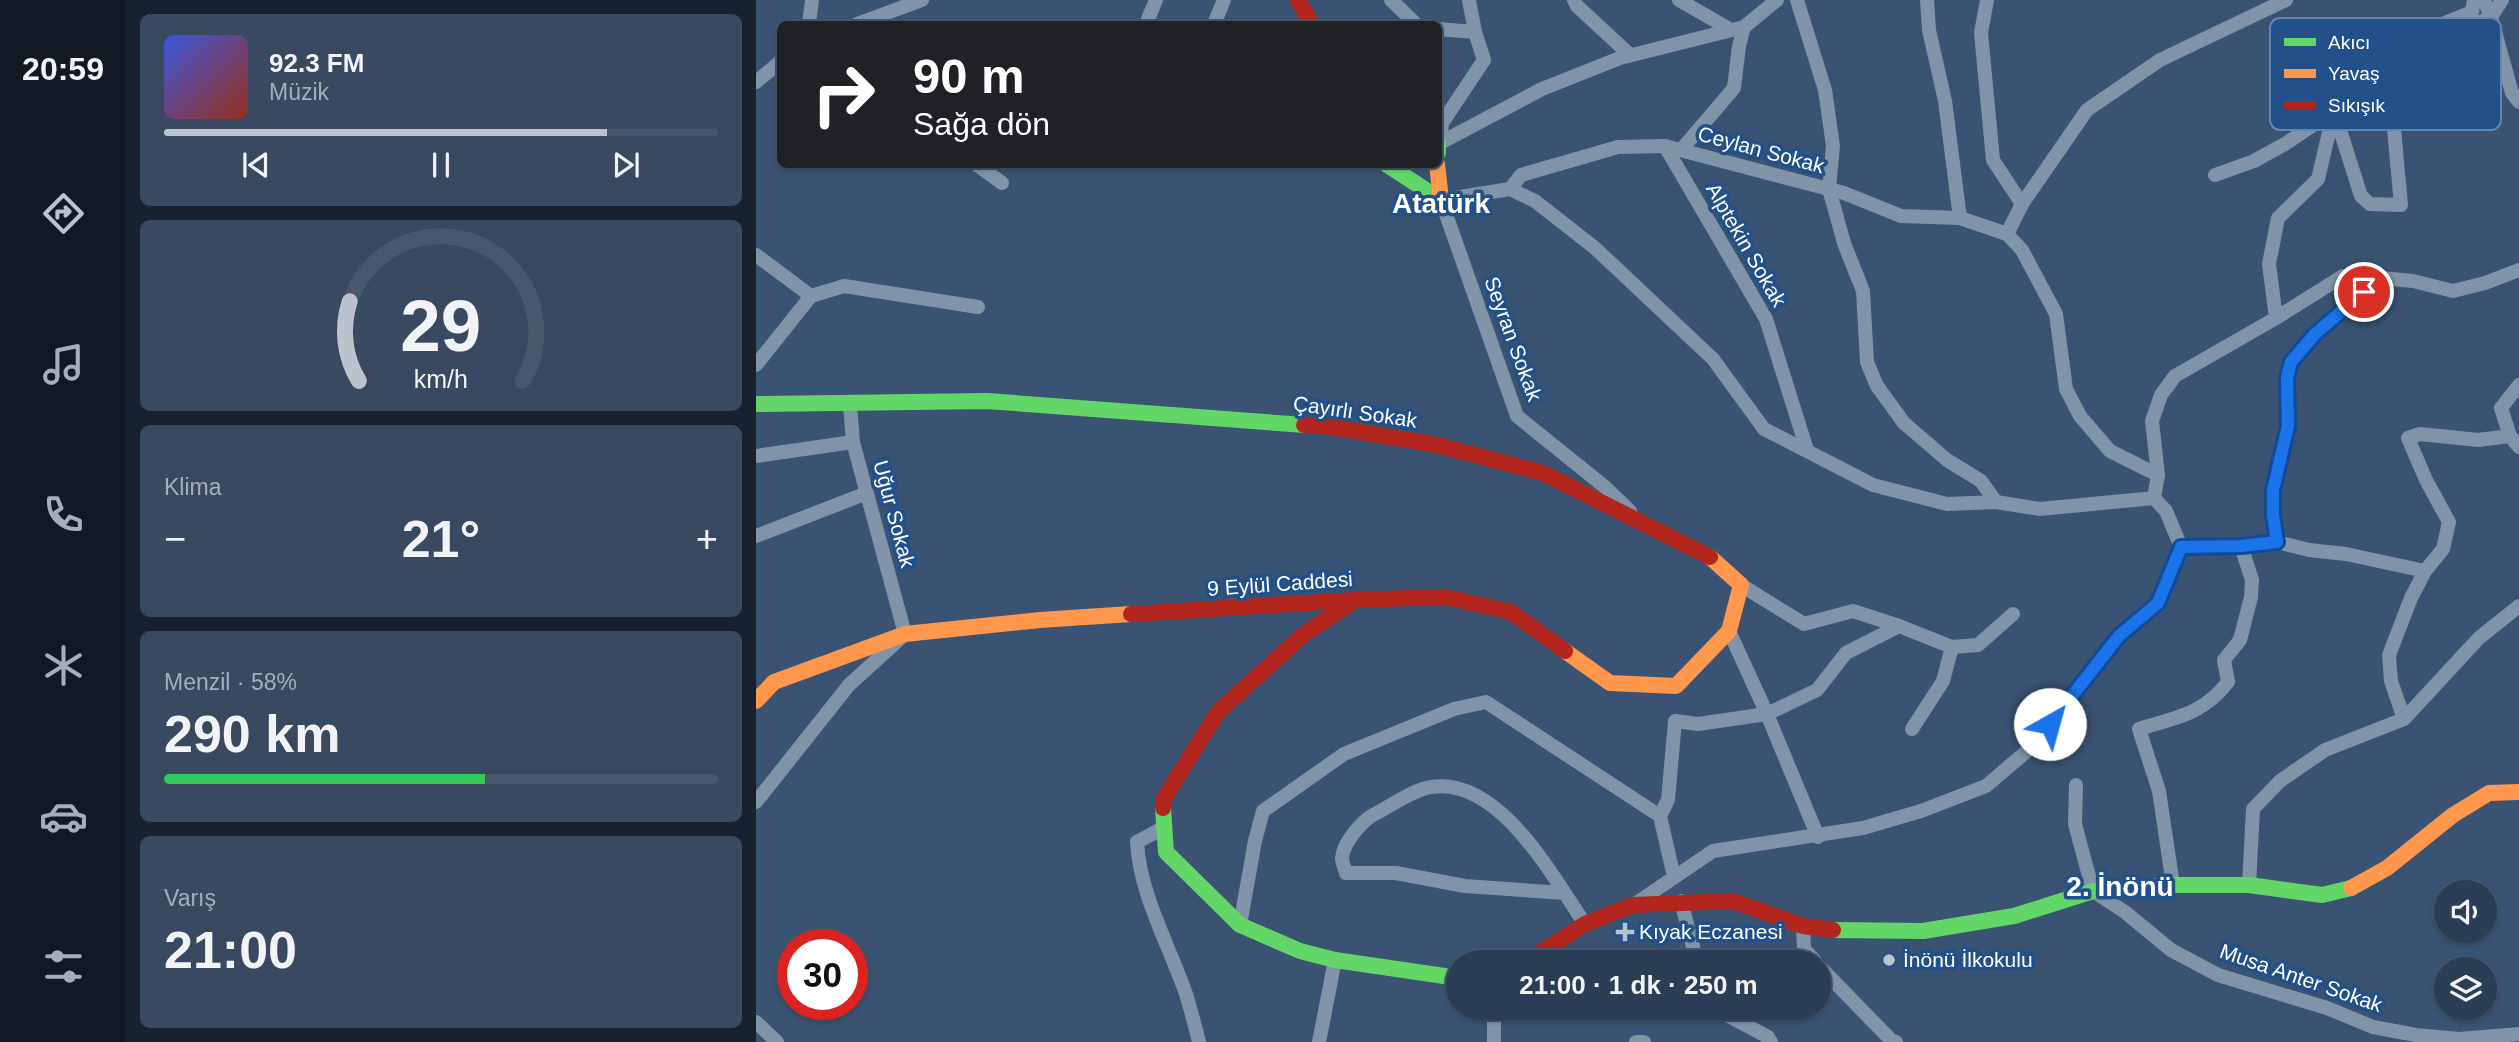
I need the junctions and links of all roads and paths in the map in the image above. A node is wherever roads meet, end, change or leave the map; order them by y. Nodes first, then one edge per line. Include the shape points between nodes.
1 (813, 0) edge
2 (922, 0) edge
3 (1156, 0) edge
4 (1224, 0) edge
5 (1298, 0) edge
6 (1391, 0) edge
7 (1469, 0) edge
8 (1574, 0) edge
9 (1679, 0) edge
10 (1777, 0) edge
11 (1797, 0) edge
12 (1927, 0) edge
13 (1987, 0) edge
14 (2286, 0) edge
15 (2474, 0) edge
16 (2484, 0) edge
17 (2502, 0) edge
18 (2491, 17) joint
19 (2457, 18) edge
20 (810, 21) edge
21 (865, 21) edge
22 (1147, 21) edge
23 (1215, 21) edge
24 (1310, 21) edge
25 (1413, 21) edge
26 (1442, 29) edge
27 (1738, 29) junction
28 (1475, 33) junction
29 (2501, 53) edge
30 (1630, 55) junction
31 (777, 64) edge
32 (756, 82) edge
33 (2519, 102) edge
34 (1442, 123) edge
35 (2304, 130) edge
36 (2330, 130) edge
37 (2340, 130) edge
38 (2394, 130) edge
39 (1442, 145) edge
40 (1665, 146) junction
41 (1681, 150) junction
42 (981, 168) edge
43 (1393, 168) edge
44 (1437, 168) edge
45 (2215, 175) dead end
46 (1002, 183) dead end
47 (1510, 189) junction
48 (1829, 189) junction
49 (1441, 200) junction
50 (2022, 204) junction
51 (1960, 218) junction
52 (2007, 233) junction
53 (756, 255) edge
54 (2519, 270) edge
55 (2381, 278) junction
56 (811, 296) junction
57 (978, 307) dead end
58 (2276, 318) junction
59 (756, 365) edge
60 (2519, 385) edge
61 (756, 404) edge
62 (850, 404) junction
63 (853, 442) junction
64 (2514, 442) edge
65 (1807, 450) junction
66 (756, 456) edge
67 (2158, 475) junction
68 (867, 493) junction
69 (2154, 498) junction
70 (1996, 502) junction
71 (1642, 523) junction
72 (756, 536) edge
73 (2277, 542) junction
74 (2241, 546) junction
75 (2181, 547) junction
76 (2425, 571) junction
77 (1741, 585) junction
78 (1355, 600) junction
79 (2519, 606) edge
80 (2013, 614) dead end
81 (1899, 626) junction
82 (1729, 631) junction
83 (905, 634) junction
84 (1952, 647) junction
85 (756, 701) edge
86 (1767, 714) junction
87 (2404, 719) junction
88 (1912, 729) dead end
89 (2076, 785) dead end
90 (2519, 792) edge
91 (756, 803) edge
92 (1660, 816) junction
93 (1164, 827) junction
94 (1818, 836) junction
95 (1674, 877) junction
96 (2172, 885) junction
97 (2249, 885) junction
98 (2093, 891) junction
99 (1564, 893) junction
100 (1681, 901) junction
101 (1633, 905) junction
102 (1585, 924) junction
103 (1240, 925) junction
104 (1803, 926) junction
105 (1545, 950) edge
106 (1694, 950) edge
107 (1804, 950) edge
108 (1335, 960) junction
109 (1446, 976) edge
110 (1831, 978) edge
111 (1494, 1020) edge
112 (1737, 1020) edge
113 (756, 1022) edge
114 (2519, 1034) edge
115 (2496, 1038) edge
116 (777, 1042) edge
117 (1199, 1042) edge
118 (1319, 1042) edge
119 (1494, 1042) edge
120 (1636, 1042) edge
121 (1644, 1042) edge
122 (1771, 1042) edge
123 (1896, 1042) edge

1 - 20 street
2 - 21 street
3 - 22 street
4 - 23 street
5 - 24 street
6 - 25 street
7 - 28 street
8 - 30 street
9 - 27 street
10 - 27 street
11 - 48 street via 1825,90 1833,146
12 - 51 street
13 - 50 street via 1981,33 1993,160
14 - 50 street via 2160,60 2087,110
15 - 19 street via 2472,12
16 - 18 street
17 - 18 street
26 - 28 street
27 - 30 street
27 - 41 street via 1734,88
28 - 34 street via 1483,60
29 - 33 street
30 - 39 street via 1542,89
31 - 32 street
35 - 45 street via 2264,155
36 - 58 street via 2318,179 2278,218 2269,264
37 - 38 street via 2361,196 2370,204 2401,205
40 - 41 street, Ceylan Sokak
40 - 47 street, Ceylan Sokak via 1618,147 1521,175
40 - 65 street, Alptekin Sokak via 1766,319
41 - 48 street, Ceylan Sokak
42 - 46 street
43 - 49 street
44 - 49 street
47 - 49 street
47 - 65 street via 1535,201 1595,248 1713,359 1764,429
48 - 51 street, Ceylan Sokak via 1901,216
48 - 70 street via 1863,291 1867,362 1877,386 1904,424 1980,481
49 - 71 street, Seyran Sokak via 1517,416
50 - 52 street
51 - 52 street, Ceylan Sokak
52 - 67 street via 2022,250 2056,314 2066,389 2080,416 2110,451
53 - 56 street
54 - 55 street via 2453,291
55 - 58 street via 2343,275
55 - 73 street via 2315,334 2291,362 2288,426 2273,490
56 - 57 street via 844,286
56 - 59 street
58 - 67 street via 2175,376 2152,421
60 - 64 street via 2501,408
61 - 62 street, Çayırlı Sokak
62 - 63 street, Uğur Sokak
62 - 71 street, Çayırlı Sokak via 987,401 1332,427 1437,445 1543,473
63 - 66 street
63 - 68 street, Uğur Sokak
64 - 76 street via 2420,434 2408,438 2449,522 2443,549
65 - 70 street via 1873,485 1947,504
67 - 69 street
68 - 72 street
68 - 83 street, Uğur Sokak
69 - 70 street via 2040,509
69 - 75 street via 2166,511
71 - 77 street, Çayırlı Sokak via 1714,559
73 - 74 street
73 - 76 street
74 - 75 street
74 - 96 street via 2252,580 2251,597 2240,640 2224,660 2228,682 2199,710 2139,729 2159,791
75 - 94 street via 2158,603 2119,636 2033,746 1986,786 1863,828
76 - 87 street via 2389,655 2391,681
77 - 81 street, Çayırlı Sokak via 1804,624 1853,611
77 - 82 street, 9 Eylül Caddesi
78 - 82 street, 9 Eylül Caddesi via 1445,597 1511,612 1610,683 1676,686
78 - 83 street, 9 Eylül Caddesi via 1040,620
78 - 93 street via 1303,635 1217,712 1163,800
79 - 87 street via 2479,638
80 - 84 street via 1978,645
81 - 84 street, Çayırlı Sokak
81 - 86 street via 1846,653 1817,690
82 - 86 street
83 - 85 street, 9 Eylül Caddesi via 774,682
83 - 91 street via 849,685
84 - 88 street via 1943,681
86 - 92 street via 1698,724 1675,721 1668,800
86 - 94 street
87 - 97 street via 2325,750 2280,781 2253,809
89 - 98 street via 2075,824
90 - 97 street via 2489,793 2350,889 2322,895
92 - 95 street
92 - 103 street via 1486,702 1454,709 1345,754 1263,811
93 - 103 street via 1166,852
93 - 117 street via 1137,842 1138,861
94 - 95 street via 1713,851
95 - 101 street
96 - 97 street
96 - 98 street
98 - 104 street via 2014,916 1923,931
98 - 115 street, Musa Anter Sokak via 2171,950 2218,975 2328,1008 2373,1027 2459,1039
99 - 99 street via 1512,824 1483,798 1457,788 1431,787 1368,818 1350,838 1342,858 1346,873 1396,873 1465,886
99 - 102 street
100 - 101 street
100 - 104 street via 1733,901
100 - 106 street
101 - 102 street
102 - 105 street
103 - 108 street via 1300,951
104 - 107 street
108 - 109 street
108 - 118 street
110 - 123 street
111 - 119 street
112 - 122 street
113 - 116 street
114 - 115 street, Musa Anter Sokak
120 - 121 street

